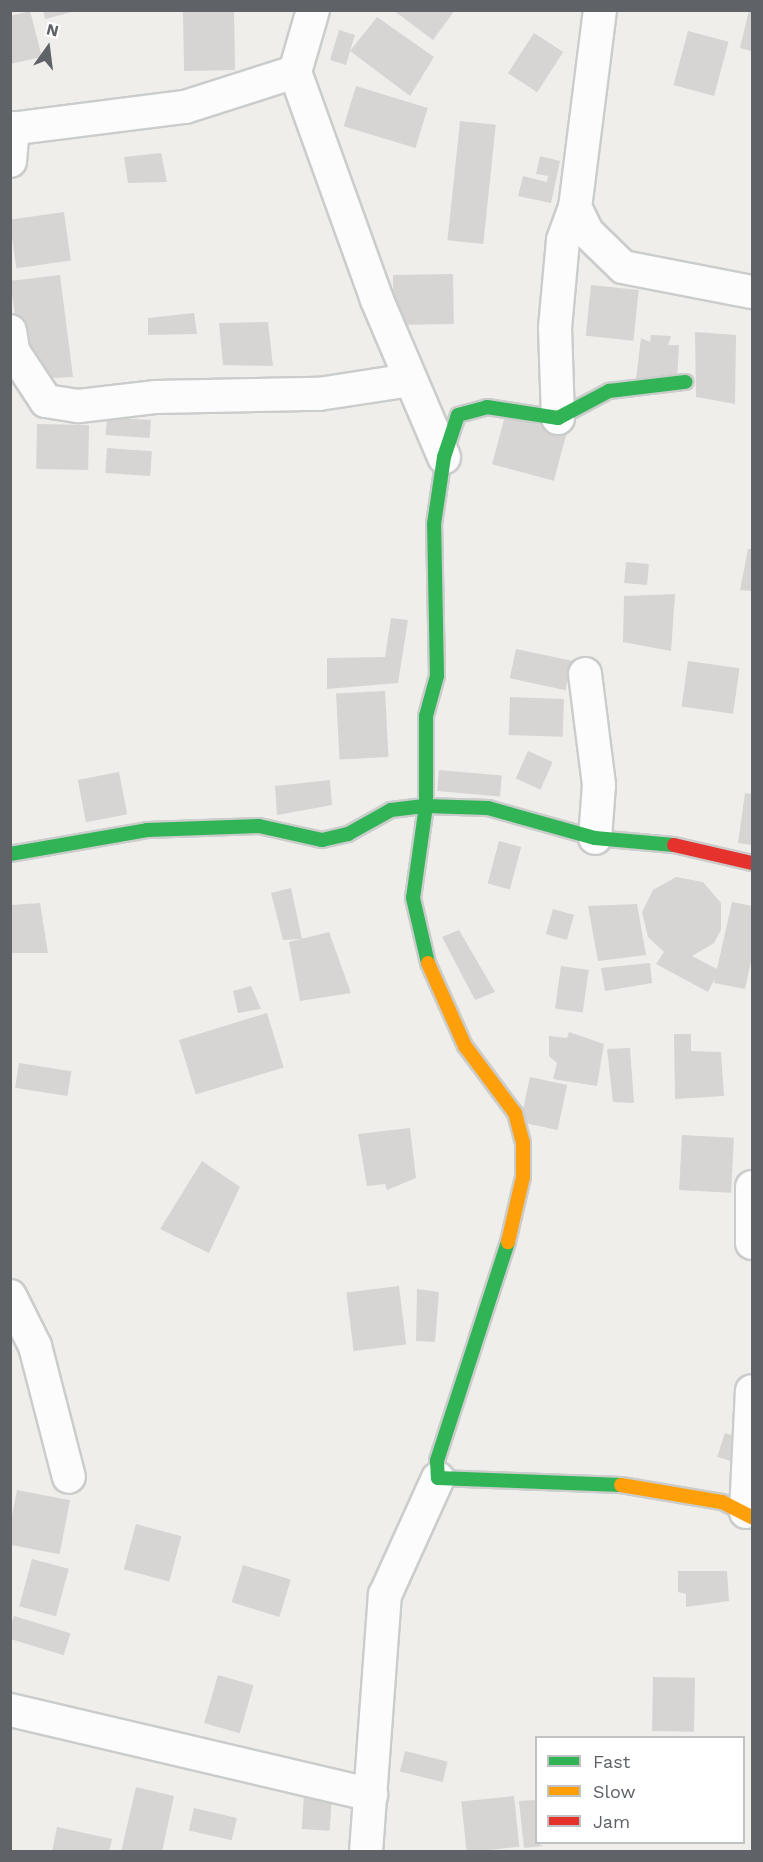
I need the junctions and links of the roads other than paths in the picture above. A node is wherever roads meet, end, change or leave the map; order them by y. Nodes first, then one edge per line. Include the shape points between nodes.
1 (313, 10) edge
2 (600, 10) edge
3 (295, 72) junction
4 (12, 128) edge
5 (10, 161) edge
6 (575, 207) junction
7 (753, 292) edge
8 (10, 331) edge
9 (411, 380) junction
10 (685, 382) dead end
11 (558, 418) junction
12 (444, 457) junction
13 (585, 674) dead end
14 (426, 806) junction
15 (595, 838) junction
16 (10, 854) edge
17 (753, 863) edge
18 (752, 1187) edge
19 (753, 1243) edge
20 (10, 1296) edge
21 (753, 1391) edge
22 (69, 1478) dead end
23 (438, 1478) junction
24 (749, 1514) edge
25 (10, 1710) edge
26 (371, 1795) junction
27 (366, 1851) edge

1 - 3 street
2 - 6 street
3 - 4 street via 185,107
3 - 9 street
4 - 5 street
6 - 7 street via 604,254 623,267
6 - 11 street via 563,240 555,328
8 - 9 street via 13,351 46,401 79,406 156,397 319,394
9 - 12 street
10 - 11 street via 609,391
11 - 12 street via 487,407 458,415
12 - 14 street via 434,524 440,621 437,676 426,716
13 - 15 street via 599,785
14 - 15 street via 488,808
14 - 16 street via 391,810 348,834 322,840 259,826 147,830
14 - 23 street via 413,898 432,982 465,1046 515,1113 523,1143 517,1218 487,1296 437,1461
15 - 17 street via 682,846
18 - 19 street
20 - 22 street via 34,1346
21 - 24 street
23 - 24 street via 588,1480 722,1502
23 - 26 street via 385,1595
25 - 26 street
26 - 27 street

